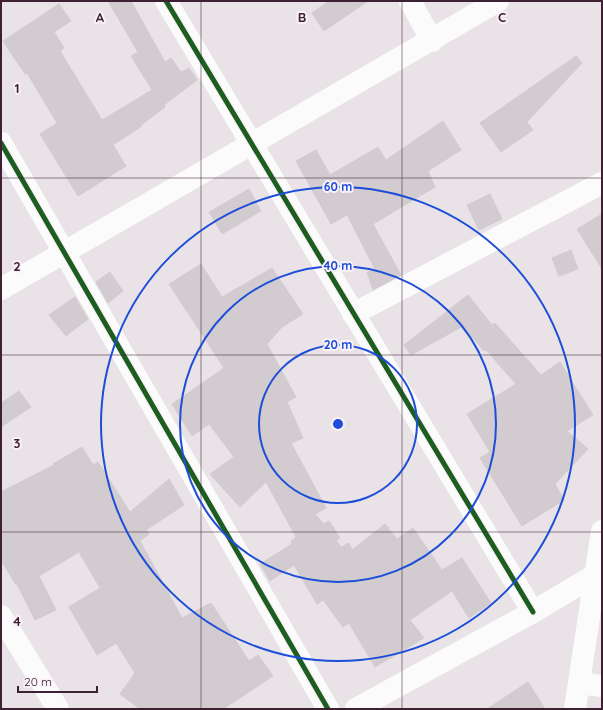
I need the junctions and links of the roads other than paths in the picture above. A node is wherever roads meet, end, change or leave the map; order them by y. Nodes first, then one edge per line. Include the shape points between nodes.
1 (166, 1) edge
2 (410, 1) edge
3 (498, 1) edge
4 (432, 41) junction
5 (1, 143) edge
6 (251, 144) junction
7 (602, 182) edge
8 (64, 253) junction
9 (1, 288) edge
10 (353, 314) junction
11 (602, 531) edge
12 (595, 575) junction
13 (533, 612) junction
14 (1, 616) edge
15 (579, 683) junction
16 (602, 686) edge
17 (58, 709) edge
18 (328, 709) edge
19 (356, 709) edge
20 (575, 709) edge

1 - 6 street
2 - 4 street
3 - 4 street
4 - 6 street
5 - 8 street
6 - 8 street
6 - 10 street
7 - 10 street
8 - 9 street
8 - 18 street
10 - 13 street
11 - 12 street
12 - 13 street
12 - 15 street
13 - 19 street
14 - 17 street
15 - 16 street
15 - 20 street

